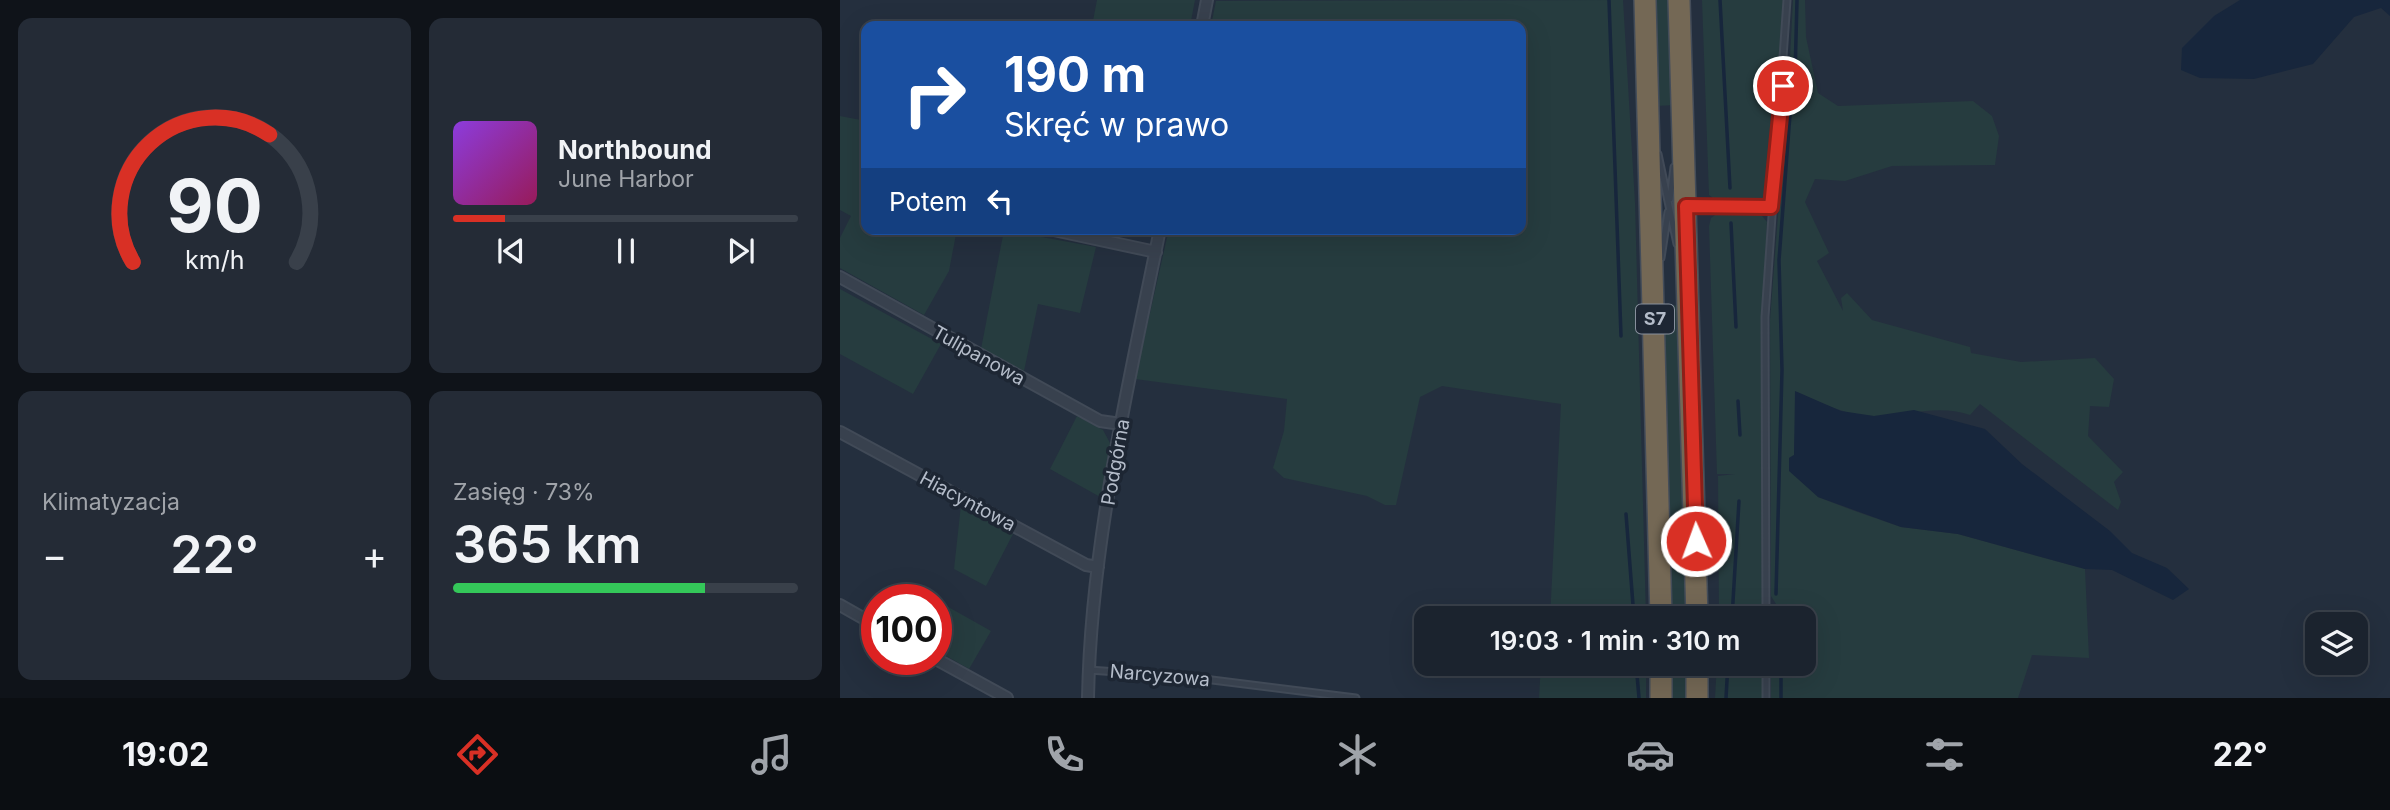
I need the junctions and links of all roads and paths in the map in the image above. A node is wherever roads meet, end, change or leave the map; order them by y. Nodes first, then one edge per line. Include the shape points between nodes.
1 (1207, 0) edge
2 (1645, 0) edge
3 (1679, 0) edge
4 (1787, 0) edge
5 (1203, 21) edge
6 (1648, 106) junction
7 (1677, 206) junction
8 (1771, 207) junction
9 (1077, 235) edge
10 (1159, 235) edge
11 (1156, 252) junction
12 (840, 276) edge
13 (1655, 306) junction
14 (1121, 424) junction
15 (840, 432) edge
16 (1098, 567) junction
17 (840, 605) edge
18 (1661, 606) edge
19 (1697, 606) edge
20 (1766, 606) edge
21 (861, 617) edge
22 (952, 668) edge
23 (1089, 670) junction
24 (1661, 676) edge
25 (1697, 676) edge
26 (1766, 676) edge
27 (1007, 698) edge
28 (1088, 698) edge
29 (1356, 698) edge
30 (1661, 698) edge
31 (1697, 698) edge
32 (1766, 698) edge

1 - 5 street
2 - 6 highway, S7
3 - 7 highway, S7 via 1683,105
4 - 8 lane
6 - 7 lane
6 - 13 highway, S7
7 - 8 lane
7 - 13 lane
7 - 19 highway, S7 via 1690,305
8 - 20 lane via 1765,317
9 - 11 street
10 - 11 street, Podgórna
11 - 14 street, Podgórna
12 - 14 street, Tulipanowa via 1100,421
13 - 18 highway, S7
14 - 16 street, Podgórna
15 - 16 street, Hiacyntowa via 1086,565
16 - 23 street, Podgórna
17 - 21 street
22 - 27 street
23 - 28 street, Podgórna
23 - 29 lane, Narcyzowa
24 - 30 highway
25 - 31 highway
26 - 32 lane

